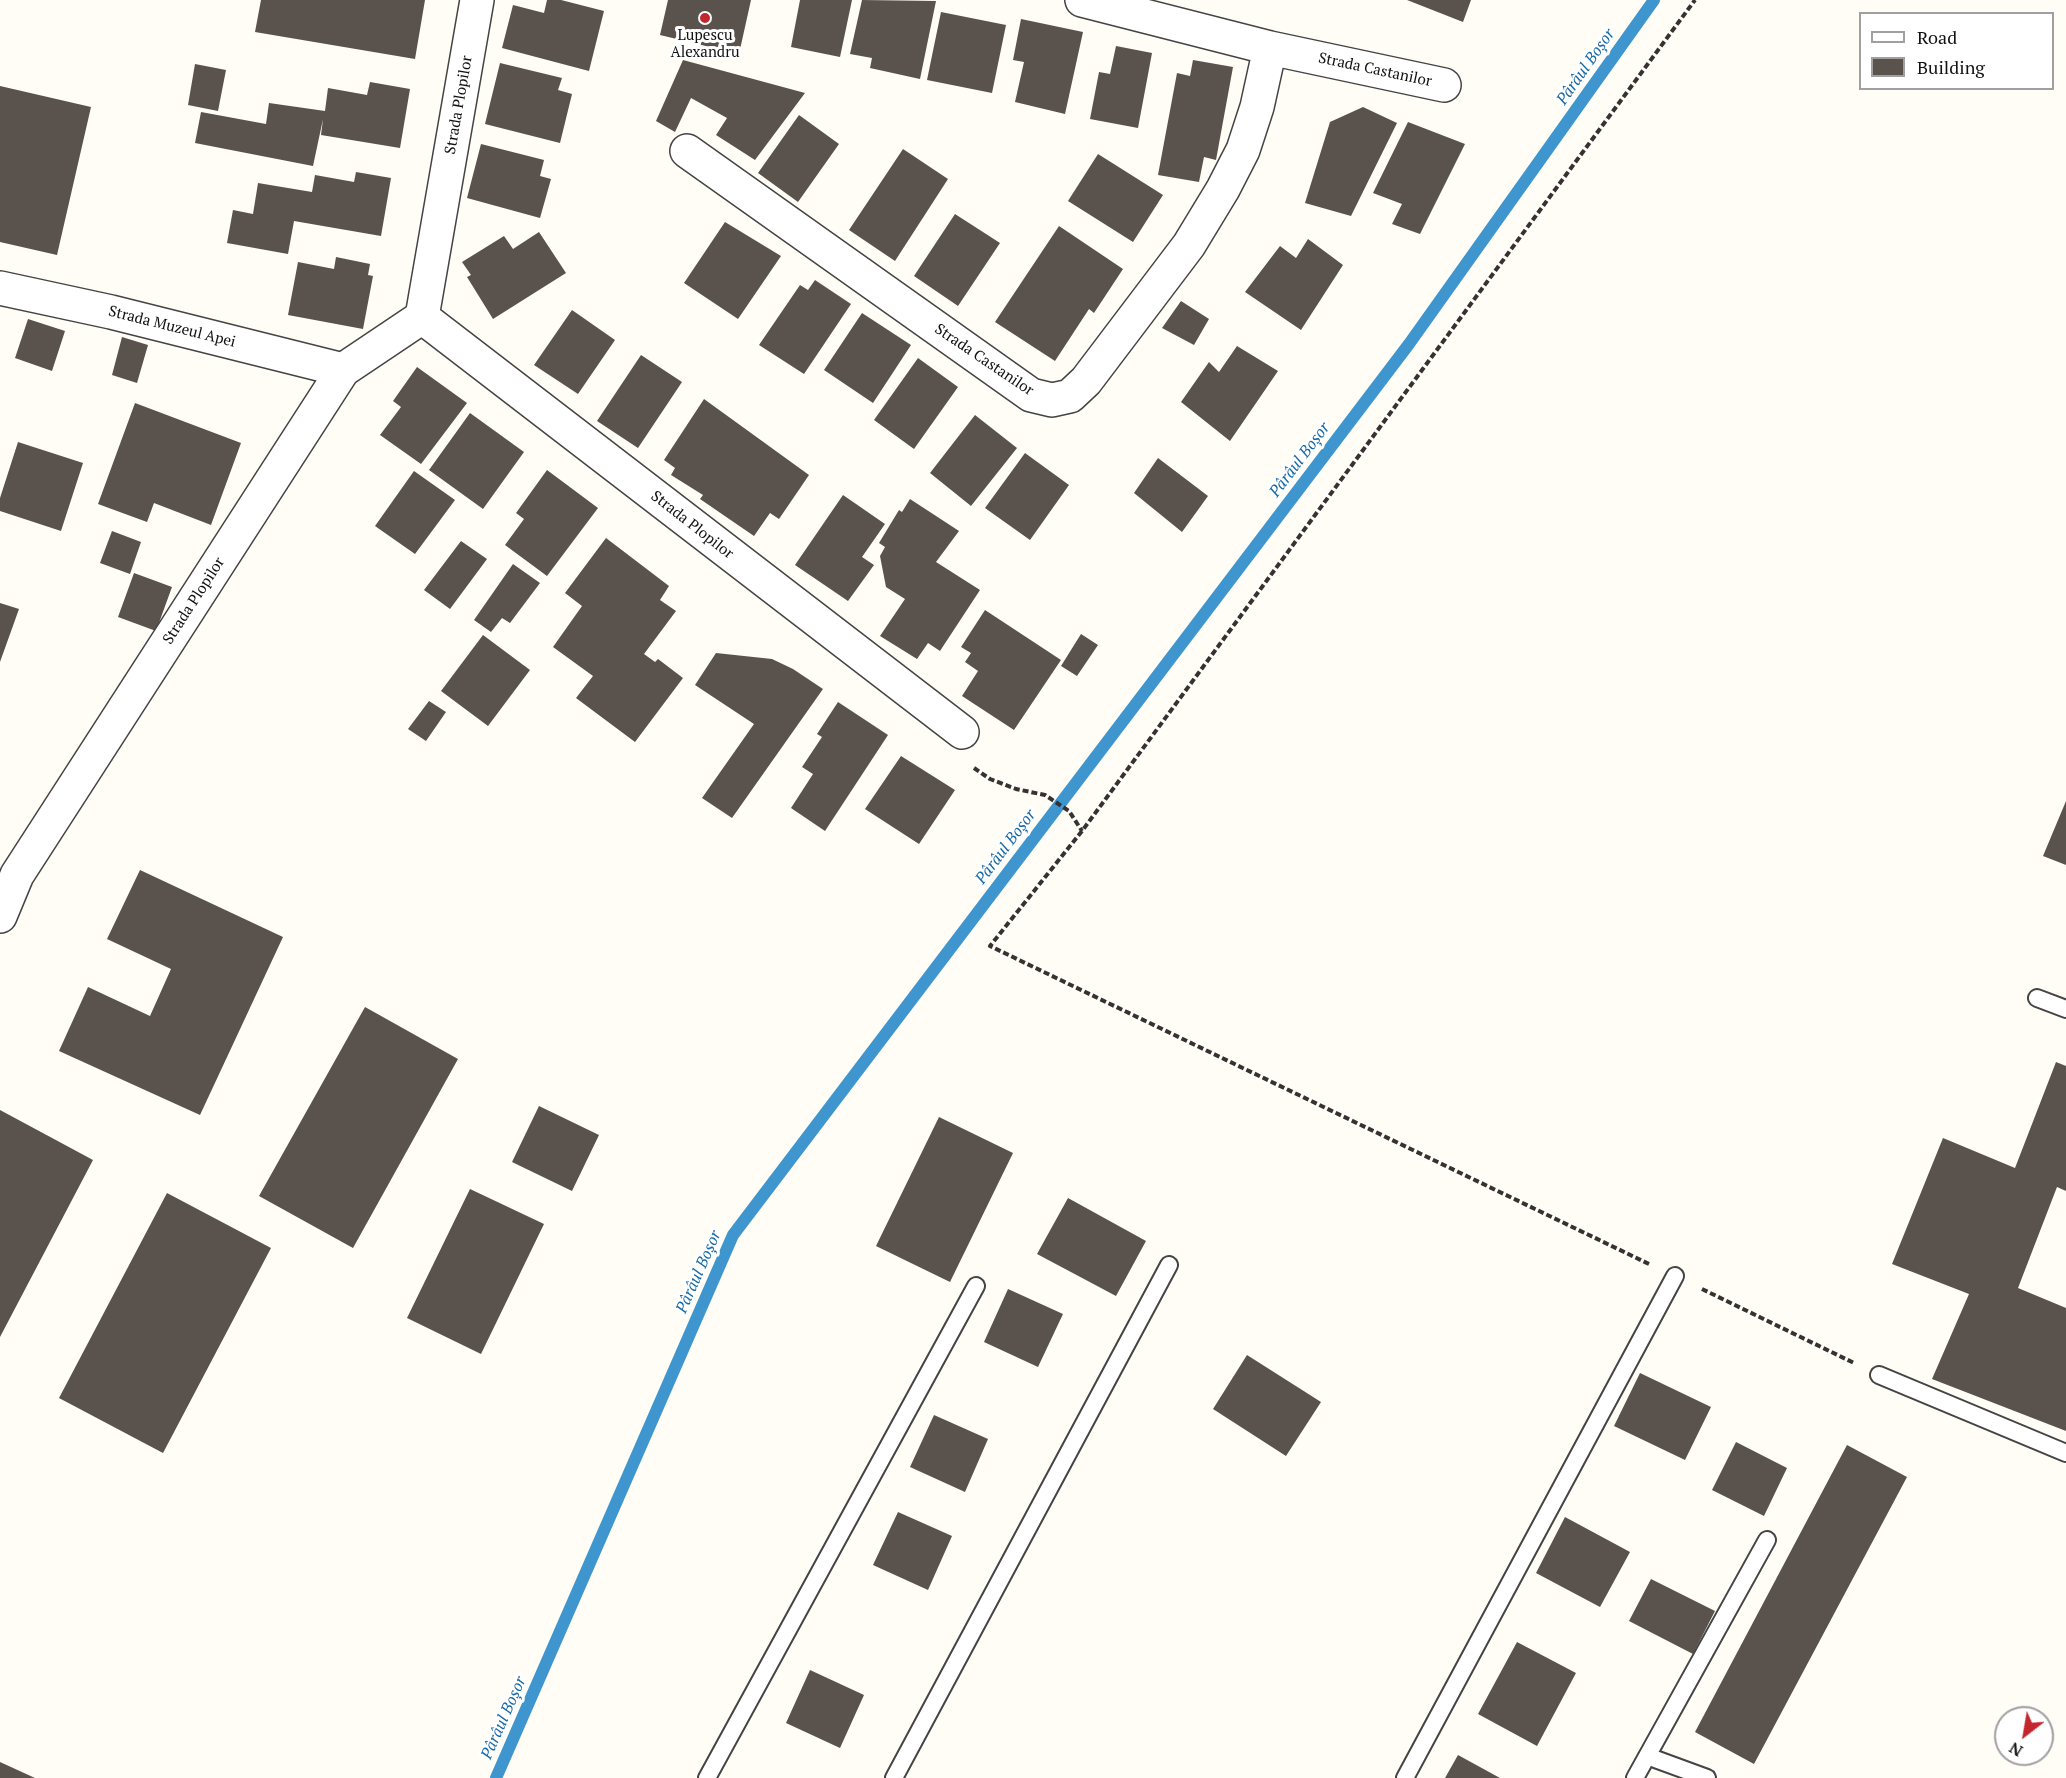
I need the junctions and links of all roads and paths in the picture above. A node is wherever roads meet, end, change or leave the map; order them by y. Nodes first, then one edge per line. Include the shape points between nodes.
1 (477, 0) edge
2 (1082, 0) edge
3 (1695, 0) edge
4 (1270, 48) junction
5 (1444, 85) dead end
6 (687, 151) dead end
7 (0, 288) edge
8 (422, 317) junction
9 (343, 370) junction
10 (962, 732) joint
11 (1082, 831) junction
12 (0, 916) edge
13 (2037, 998) dead end
14 (2066, 1009) edge
15 (1169, 1265) dead end
16 (1675, 1276) junction
17 (976, 1287) dead end
18 (1879, 1375) joint
19 (2066, 1453) edge
20 (1767, 1540) dead end
21 (1647, 1756) junction
22 (707, 1778) edge
23 (894, 1778) edge
24 (1406, 1778) edge
25 (1635, 1778) edge
26 (1707, 1778) edge

1 - 8 street, Strada Plopilor
2 - 4 street, Strada Castanilor
3 - 11 path
4 - 5 street, Strada Castanilor
4 - 6 street, Strada Castanilor via 1243,150 1189,245 1086,381 1070,396 1052,400 1031,395
7 - 9 street, Strada Muzeul Apei
8 - 9 street, Strada Plopilor
8 - 10 street, Strada Plopilor
9 - 12 street, Strada Plopilor via 17,875
10 - 11 path via 956,754 990,779 1045,795 1069,811
11 - 16 path via 990,946
13 - 14 lane
15 - 23 lane
16 - 18 path
16 - 24 lane
17 - 22 lane
18 - 19 lane
20 - 21 lane
21 - 25 lane
21 - 26 lane

